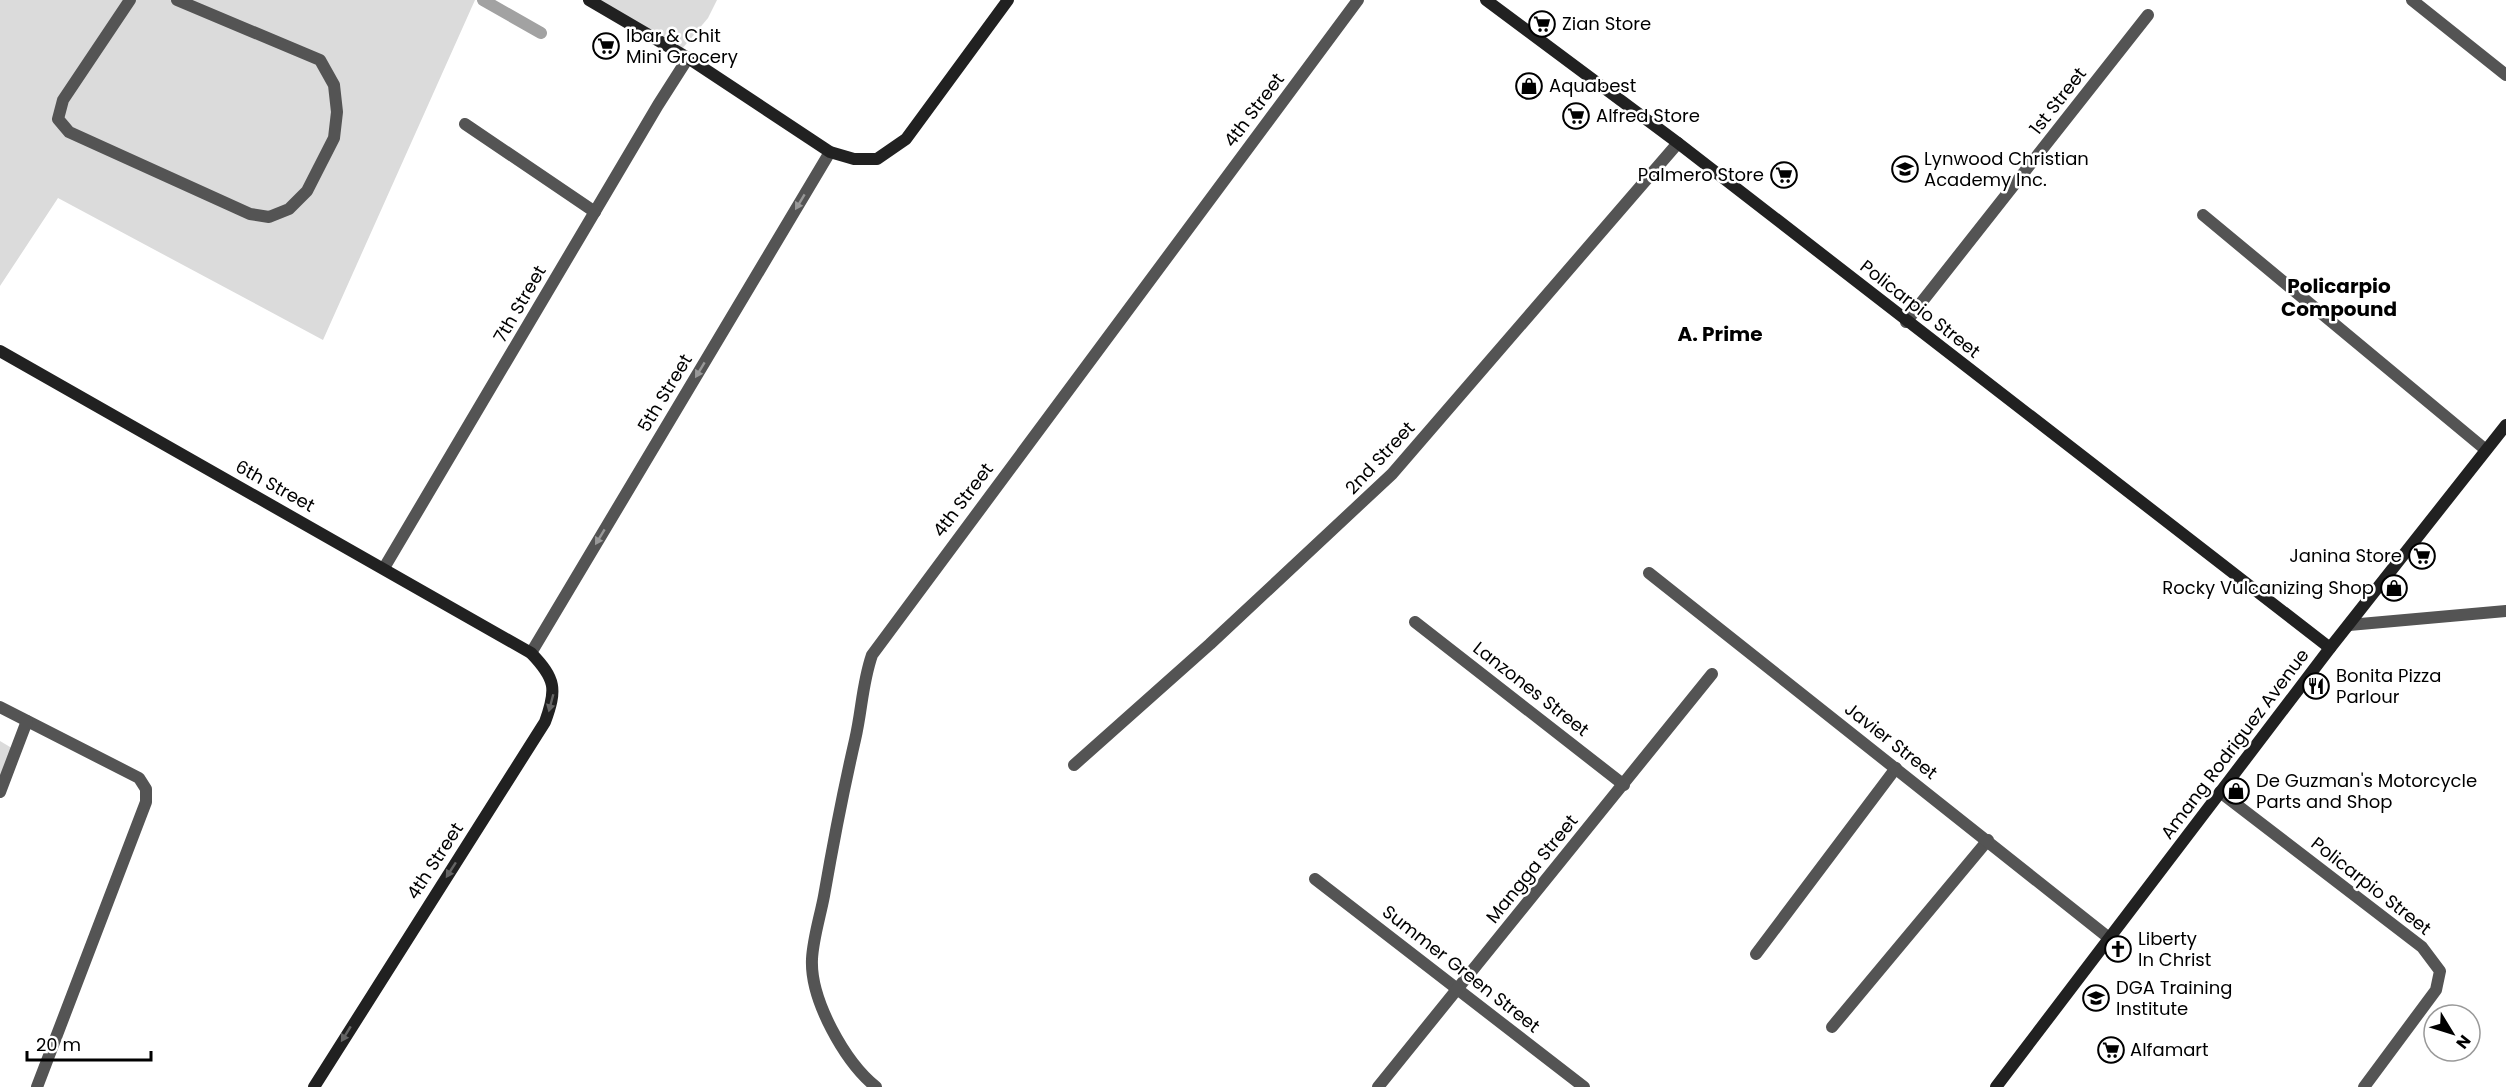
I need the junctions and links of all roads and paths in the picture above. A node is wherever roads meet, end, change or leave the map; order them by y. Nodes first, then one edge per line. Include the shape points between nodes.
1 (130, 0) edge
2 (177, 0) edge
3 (589, 0) edge
4 (1008, 0) edge
5 (1358, 0) edge
6 (1486, 0) edge
7 (2412, 0) edge
8 (2148, 15) dead end
9 (688, 58) junction
10 (2506, 75) edge
11 (465, 124) dead end
12 (1678, 143) junction
13 (830, 152) junction
14 (595, 212) junction
15 (2203, 215) dead end
16 (1906, 322) junction
17 (0, 351) edge
18 (2506, 425) edge
19 (2486, 450) junction
20 (384, 568) junction
21 (1650, 573) dead end
22 (2506, 611) edge
23 (1415, 622) dead end
24 (2349, 625) junction
25 (2330, 648) junction
26 (531, 652) junction
27 (1712, 674) dead end
28 (0, 707) edge
29 (27, 721) junction
30 (1074, 765) dead end
31 (1896, 768) junction
32 (1624, 785) junction
33 (0, 792) edge
34 (2220, 792) junction
35 (1988, 840) junction
36 (1316, 879) dead end
37 (2109, 938) junction
38 (1756, 954) dead end
39 (1456, 989) junction
40 (1832, 1027) dead end
41 (37, 1087) edge
42 (314, 1087) edge
43 (876, 1087) edge
44 (1378, 1087) edge
45 (1584, 1087) edge
46 (1996, 1087) edge
47 (2364, 1087) edge

1 - 2 street via 63,100 58,119 69,132 250,214 269,217 290,209 307,191 333,138 337,112 334,85 320,60
3 - 9 street
4 - 13 street via 906,139 878,159 854,159
5 - 43 street, 4th Street via 872,655 863,681 859,721 812,960 817,992 838,1039 850,1059
6 - 12 street, Policarpio Street
7 - 10 street
8 - 16 street, 1st Street
9 - 13 street
9 - 14 street, 7th Street
11 - 14 street
12 - 16 street, Policarpio Street
12 - 30 street, 2nd Street via 1392,474
13 -> 26 street, 5th Street
14 - 20 street, 7th Street
15 - 19 street
16 - 25 street, Policarpio Street
17 - 20 street, 6th Street
18 - 19 street, Amang Rodriguez Avenue
19 - 24 street, Amang Rodriguez Avenue
20 - 26 street, 6th Street
21 - 31 street, Javier Street
22 - 24 street
23 - 32 street, Lanzones Street
24 - 25 street, Amang Rodriguez Avenue
25 - 34 street, Amang Rodriguez Avenue
26 -> 42 street, 4th Street via 553,683 554,699 545,722
27 - 32 street, Mangga Street
28 - 29 street
29 - 33 street
29 - 41 street via 139,778 146,789 146,802
31 - 35 street, Javier Street
31 - 38 street
32 - 39 street, Mangga Street
34 - 37 street, Amang Rodriguez Avenue
34 - 47 street, Policarpio Street via 2422,947 2440,971 2436,990
35 - 37 street, Javier Street
35 - 40 street
36 - 39 street, Summer Green Street
37 - 46 street, Amang Rodriguez Avenue
39 - 44 street, Mangga Street
39 - 45 street, Summer Green Street

